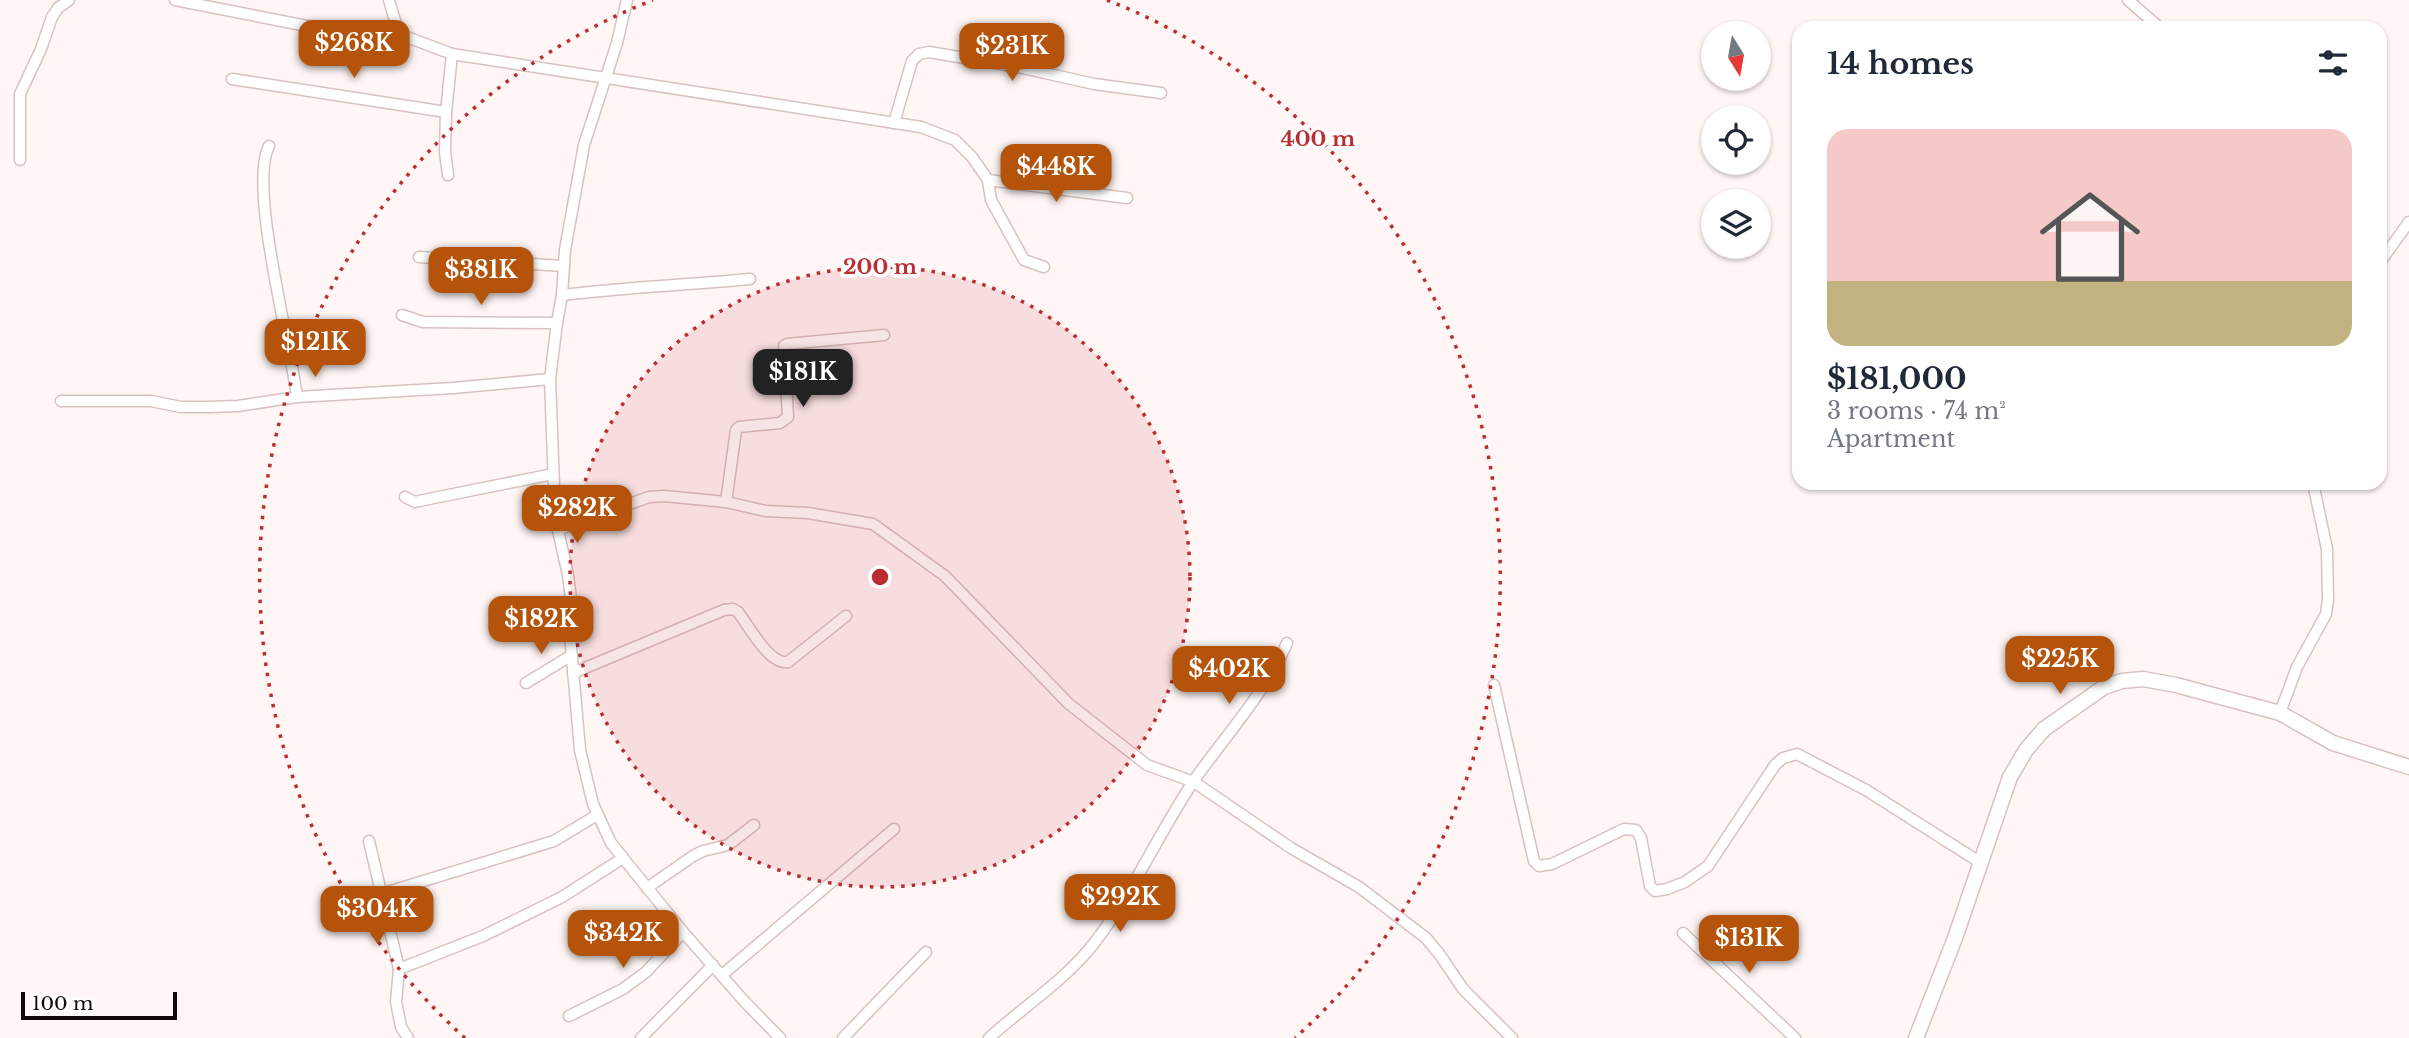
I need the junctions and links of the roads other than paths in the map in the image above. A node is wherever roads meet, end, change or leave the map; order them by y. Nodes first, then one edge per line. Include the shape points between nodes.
1 (69, 0) edge
2 (174, 0) edge
3 (389, 0) edge
4 (627, 0) edge
5 (2127, 0) edge
6 (2152, 21) edge
7 (399, 34) junction
8 (452, 54) junction
9 (232, 79) dead end
10 (606, 79) junction
11 (1161, 93) dead end
12 (446, 112) junction
13 (894, 123) junction
14 (269, 146) dead end
15 (20, 160) dead end
16 (448, 175) dead end
17 (988, 180) junction
18 (1127, 198) dead end
19 (2409, 222) edge
20 (2387, 252) edge
21 (419, 257) dead end
22 (564, 266) junction
23 (1044, 267) dead end
24 (750, 279) dead end
25 (562, 295) junction
26 (402, 315) dead end
27 (556, 323) junction
28 (884, 335) dead end
29 (550, 379) junction
30 (297, 397) junction
31 (61, 401) dead end
32 (554, 474) junction
33 (2315, 490) edge
34 (405, 497) dead end
35 (726, 502) junction
36 (558, 530) junction
37 (846, 617) dead end
38 (1287, 643) dead end
39 (572, 655) junction
40 (573, 673) junction
41 (526, 683) dead end
42 (1494, 685) dead end
43 (2280, 713) junction
44 (2409, 767) edge
45 (1194, 782) junction
46 (597, 815) junction
47 (754, 825) dead end
48 (894, 830) dead end
49 (369, 841) dead end
50 (623, 858) junction
51 (1981, 863) junction
52 (647, 888) junction
53 (381, 894) junction
54 (683, 932) junction
55 (1683, 933) dead end
56 (926, 952) dead end
57 (713, 964) junction
58 (399, 968) junction
59 (722, 975) junction
60 (569, 1016) dead end
61 (408, 1038) edge
62 (641, 1038) edge
63 (780, 1038) edge
64 (844, 1038) edge
65 (989, 1038) edge
66 (1512, 1038) edge
67 (1795, 1038) edge
68 (1916, 1038) edge

1 - 15 street via 52,17 20,94
2 - 7 street via 312,27
3 - 7 street
4 - 10 street
5 - 6 street
7 - 8 street
8 - 10 street
8 - 12 street
9 - 12 street
10 - 13 street
10 - 22 street via 584,145
11 - 13 street via 929,52 912,61
12 - 16 street
13 - 17 street via 955,140
14 - 30 street via 263,176 265,214
17 - 18 street
17 - 23 street via 991,200 1024,260
19 - 20 street
21 - 22 street
22 - 25 street
24 - 25 street
25 - 27 street
26 - 27 street via 423,322
27 - 29 street
28 - 35 street via 784,346 788,417 780,423 736,430
29 - 30 street
29 - 32 street
30 - 31 street via 209,407 150,401
32 - 34 street via 415,502
32 - 36 street
33 - 43 street via 2327,549 2326,614 2297,667
35 - 36 street via 649,497
35 - 45 street via 873,524 945,576 1069,704 1146,765
36 - 39 street via 572,607
37 - 40 street via 788,662 772,658 733,609
38 - 45 street via 1277,667
39 - 40 street
39 - 41 street
40 - 46 street via 580,750
42 - 51 street via 1534,861 1539,866 1624,829 1636,830 1650,886 1655,891 1685,882 1708,866 1775,765 1797,754 1866,790
43 - 44 street via 2333,743
43 - 51 street via 2143,679 2104,687 2044,729 2026,750 2010,777
45 - 65 street via 1094,944
45 - 66 street via 1291,848 1359,887 1426,938 1463,989
46 - 50 street
46 - 53 street via 554,841
47 - 52 street via 727,845 693,856
48 - 59 street
49 - 53 street
50 - 52 street
50 - 58 street via 562,897 483,936
51 - 68 street
52 - 54 street
53 - 58 street
54 - 57 street
54 - 60 street via 646,972 623,989
55 - 67 street
56 - 64 street
57 - 59 street
57 - 62 street
58 - 61 street via 396,1002
59 - 63 street

